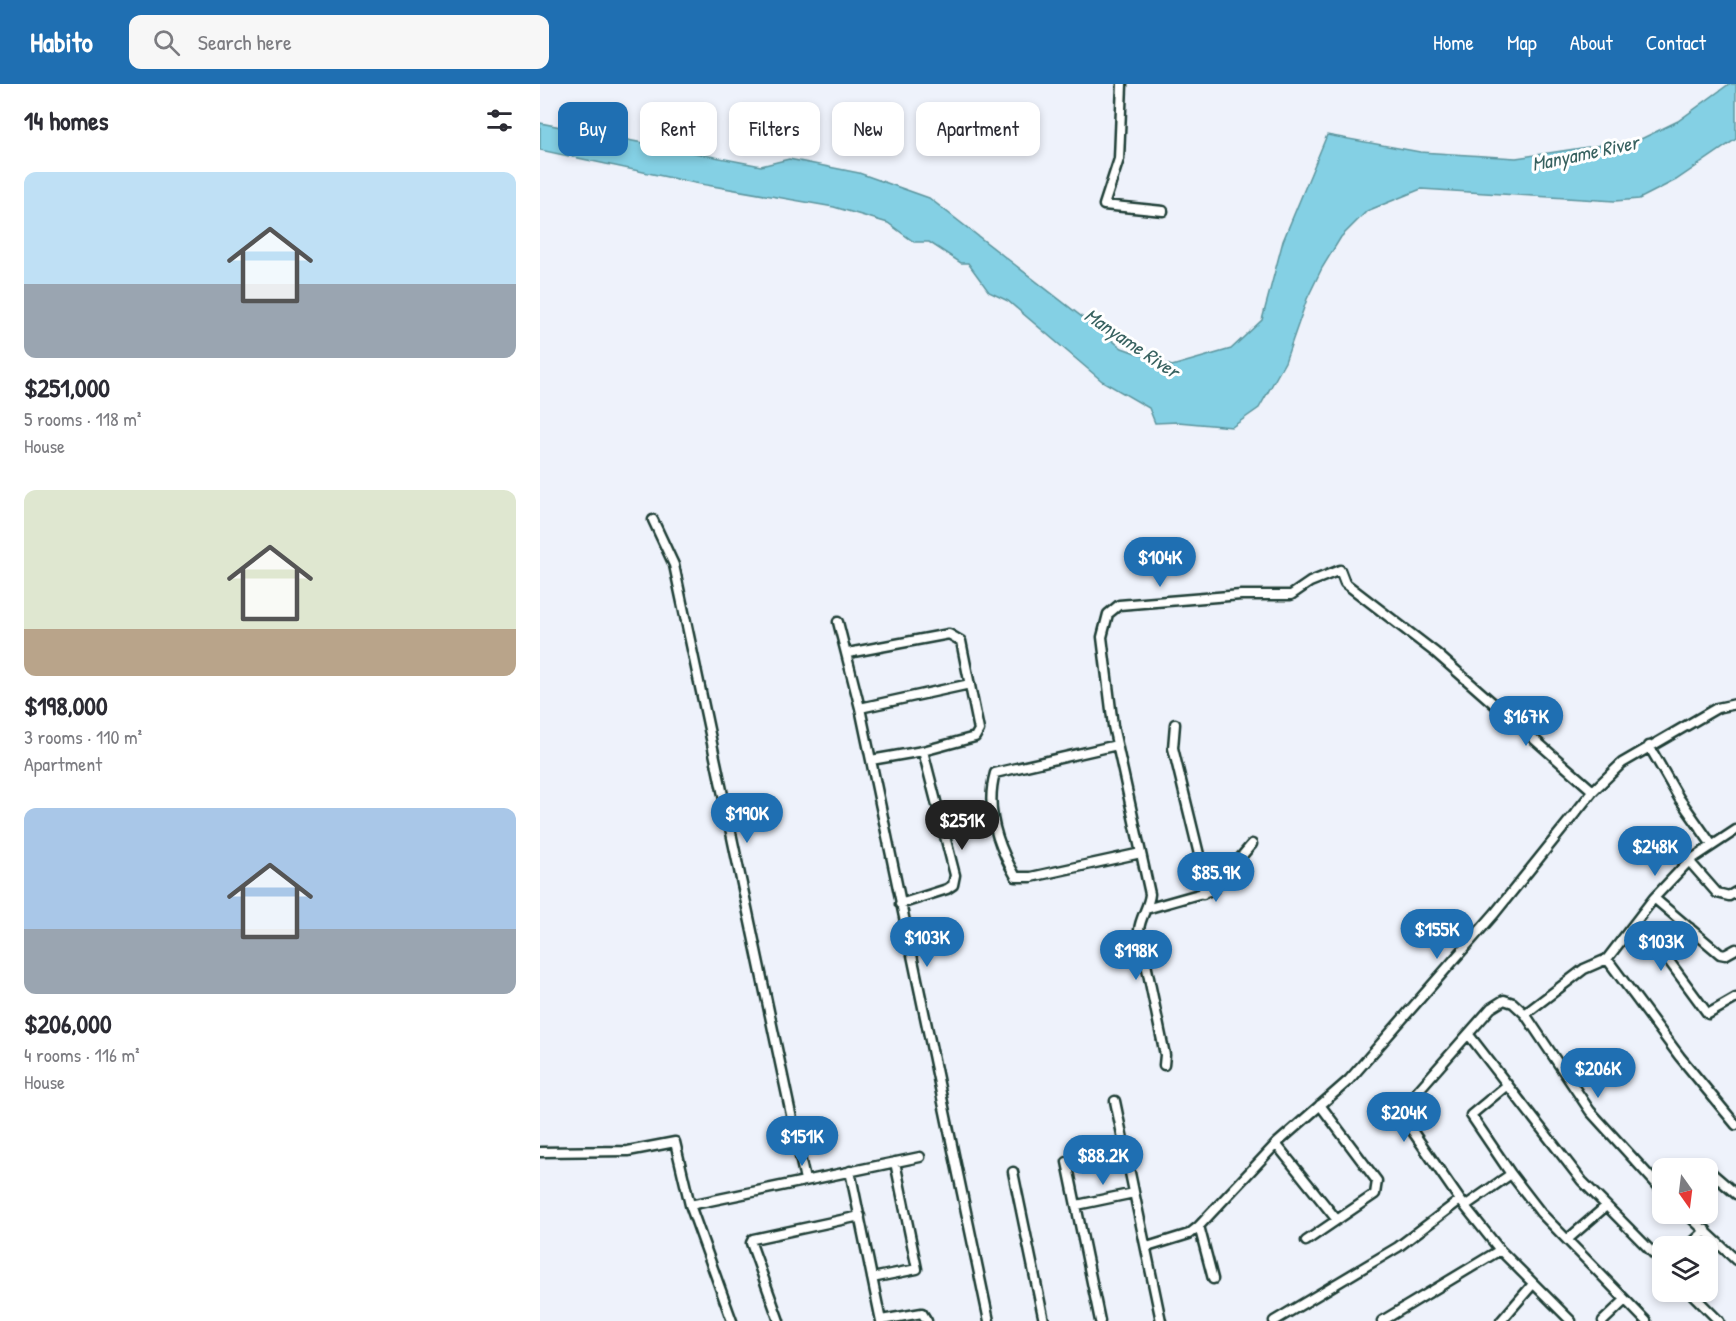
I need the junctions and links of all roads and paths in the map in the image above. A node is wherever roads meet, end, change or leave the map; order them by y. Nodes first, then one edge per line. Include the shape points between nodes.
1 (1122, 84) edge
2 (1163, 211) dead end
3 (653, 520) dead end
4 (838, 622) dead end
5 (848, 653) junction
6 (970, 684) junction
7 (1736, 704) edge
8 (860, 708) junction
9 (1175, 724) dead end
10 (1117, 745) junction
11 (1648, 746) junction
12 (924, 751) junction
13 (871, 760) junction
14 (1593, 791) junction
15 (1736, 830) edge
16 (1252, 844) dead end
17 (1712, 845) junction
18 (1140, 853) junction
19 (1689, 861) junction
20 (1736, 892) edge
21 (1203, 894) junction
22 (1654, 898) junction
23 (900, 904) junction
24 (1146, 909) junction
25 (1690, 928) junction
26 (1736, 949) edge
27 (1607, 959) junction
28 (1736, 998) edge
29 (1525, 1014) junction
30 (1468, 1035) junction
31 (1164, 1065) dead end
32 (1506, 1086) junction
33 (1115, 1101) dead end
34 (1320, 1105) junction
35 (1736, 1125) edge
36 (1276, 1144) junction
37 (540, 1152) edge
38 (920, 1156) dead end
39 (895, 1161) junction
40 (1067, 1162) dead end
41 (850, 1171) junction
42 (1013, 1172) dead end
43 (1511, 1174) junction
44 (1718, 1178) edge
45 (805, 1180) junction
46 (1652, 1180) edge
47 (1134, 1193) junction
48 (1736, 1194) edge
49 (1463, 1203) junction
50 (690, 1205) junction
51 (1077, 1205) junction
52 (1605, 1207) junction
53 (860, 1216) junction
54 (1337, 1220) junction
55 (1699, 1224) edge
56 (1200, 1226) junction
57 (1706, 1230) junction
58 (1700, 1236) edge
59 (1568, 1239) junction
60 (1306, 1241) dead end
61 (1147, 1247) junction
62 (1500, 1250) junction
63 (1652, 1252) edge
64 (1736, 1260) edge
65 (872, 1278) junction
66 (1213, 1279) dead end
67 (1533, 1284) junction
68 (1625, 1300) junction
69 (1700, 1302) edge
70 (732, 1321) edge
71 (779, 1321) edge
72 (881, 1321) edge
73 (927, 1321) edge
74 (989, 1321) edge
75 (1044, 1321) edge
76 (1100, 1321) edge
77 (1161, 1321) edge
78 (1274, 1321) edge
79 (1382, 1321) edge
80 (1501, 1321) edge
81 (1571, 1321) edge
82 (1603, 1321) edge
83 (1646, 1321) edge
84 (1719, 1321) edge

1 - 2 street via 1119,159 1104,205
3 - 45 street via 674,565
4 - 5 street
5 - 6 street via 950,634 961,641
5 - 8 street
6 - 8 street
6 - 12 street via 979,730 975,737
7 - 11 street via 1717,708
8 - 13 street
9 - 21 street via 1173,748 1204,875
10 - 14 street via 1102,637 1108,614 1119,604 1291,595 1340,570 1345,583 1444,659
10 - 18 street
10 - 18 street via 996,773 990,792 996,829 1002,854 1016,877
11 - 14 street via 1622,763
11 - 17 street
12 - 13 street
12 - 23 street via 954,875 953,885
13 - 23 street
14 - 34 street via 1487,922 1349,1080
15 - 17 street
16 - 21 street via 1217,888
17 - 19 street
18 - 24 street via 1150,894
19 - 20 street via 1717,893 1729,896
19 - 22 street
21 - 24 street
22 - 25 street
22 - 27 street
23 - 74 street
24 - 31 street via 1139,930
25 - 26 street via 1720,954
25 - 28 street via 1670,953 1669,961 1708,1014
27 - 29 street via 1584,969
27 - 35 street
29 - 30 street via 1514,1003 1504,1000 1491,1008
29 - 46 street via 1590,1111
30 - 32 street
30 - 49 street via 1401,1113
32 - 43 street via 1471,1115
32 - 52 street
33 - 47 street
34 - 36 street
34 - 54 street via 1377,1181 1375,1194
36 - 54 street
36 - 56 street
37 - 50 street via 628,1151 675,1142
38 - 39 street
39 - 41 street
39 - 65 street via 917,1269
40 - 51 street
41 - 45 street
41 - 53 street
42 - 75 street
43 - 49 street
43 - 59 street via 1541,1213
44 - 48 street
45 - 50 street
47 - 51 street
47 - 61 street
49 - 62 street
49 - 78 street
50 - 70 street
51 - 76 street
52 - 59 street
52 - 63 street
53 - 65 street
53 - 71 street via 753,1239
54 - 60 street
55 - 57 street
56 - 61 street via 1189,1234
56 - 66 street
57 - 58 street
57 - 64 street
59 - 68 street
61 - 77 street
62 - 67 street
62 - 79 street
65 - 72 street
67 - 80 street
67 - 81 street
68 - 82 street
68 - 83 street
69 - 84 street
72 - 73 street via 922,1313

